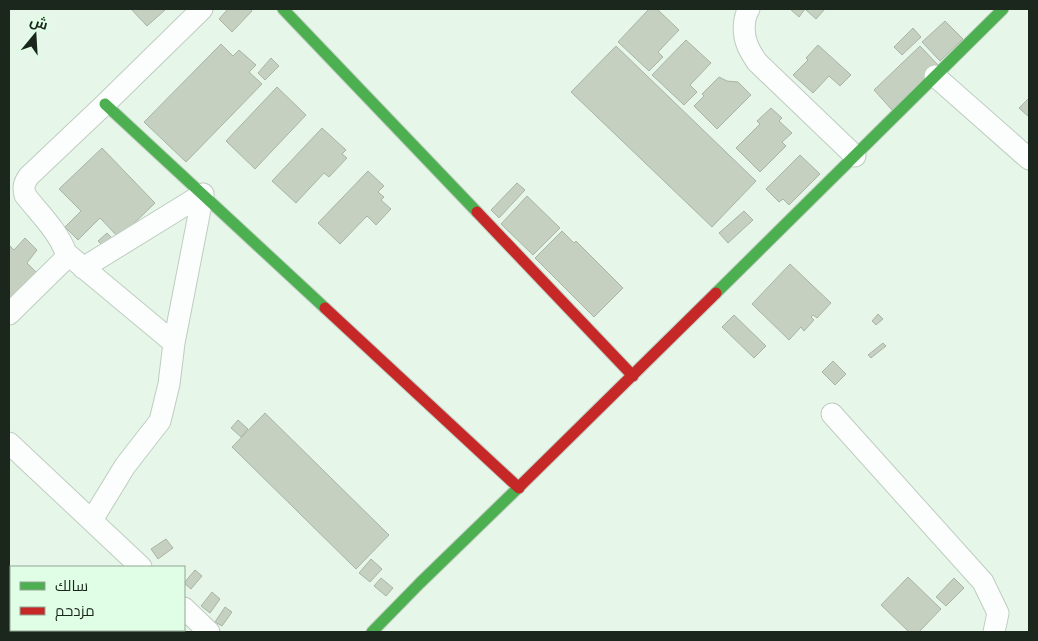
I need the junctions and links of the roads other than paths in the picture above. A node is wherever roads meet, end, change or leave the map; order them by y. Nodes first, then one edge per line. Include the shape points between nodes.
1 (202, 9) edge
2 (749, 9) edge
3 (1003, 9) edge
4 (293, 12) edge
5 (935, 76) junction
6 (105, 104) junction
7 (854, 156) junction
8 (1029, 159) edge
9 (202, 194) junction
10 (66, 253) junction
11 (83, 268) junction
12 (9, 314) edge
13 (174, 343) junction
14 (633, 376) junction
15 (832, 414) dead end
16 (9, 443) edge
17 (519, 488) junction
18 (92, 520) junction
19 (140, 566) edge
20 (185, 609) edge
21 (209, 632) edge
22 (372, 632) edge
23 (994, 632) edge

1 - 6 street
2 - 7 street via 744,28 746,44 756,62
3 - 5 street
4 - 14 street
5 - 7 street
5 - 8 street
6 - 9 street
6 - 10 street via 28,176 23,188
7 - 14 street
9 - 11 street
9 - 13 street
9 - 17 street
10 - 11 street
10 - 12 street via 64,260
11 - 13 street
13 - 18 street via 160,421 125,466
14 - 17 street
15 - 23 street via 983,582 998,614
16 - 18 street
17 - 22 street
18 - 19 street
20 - 21 street

